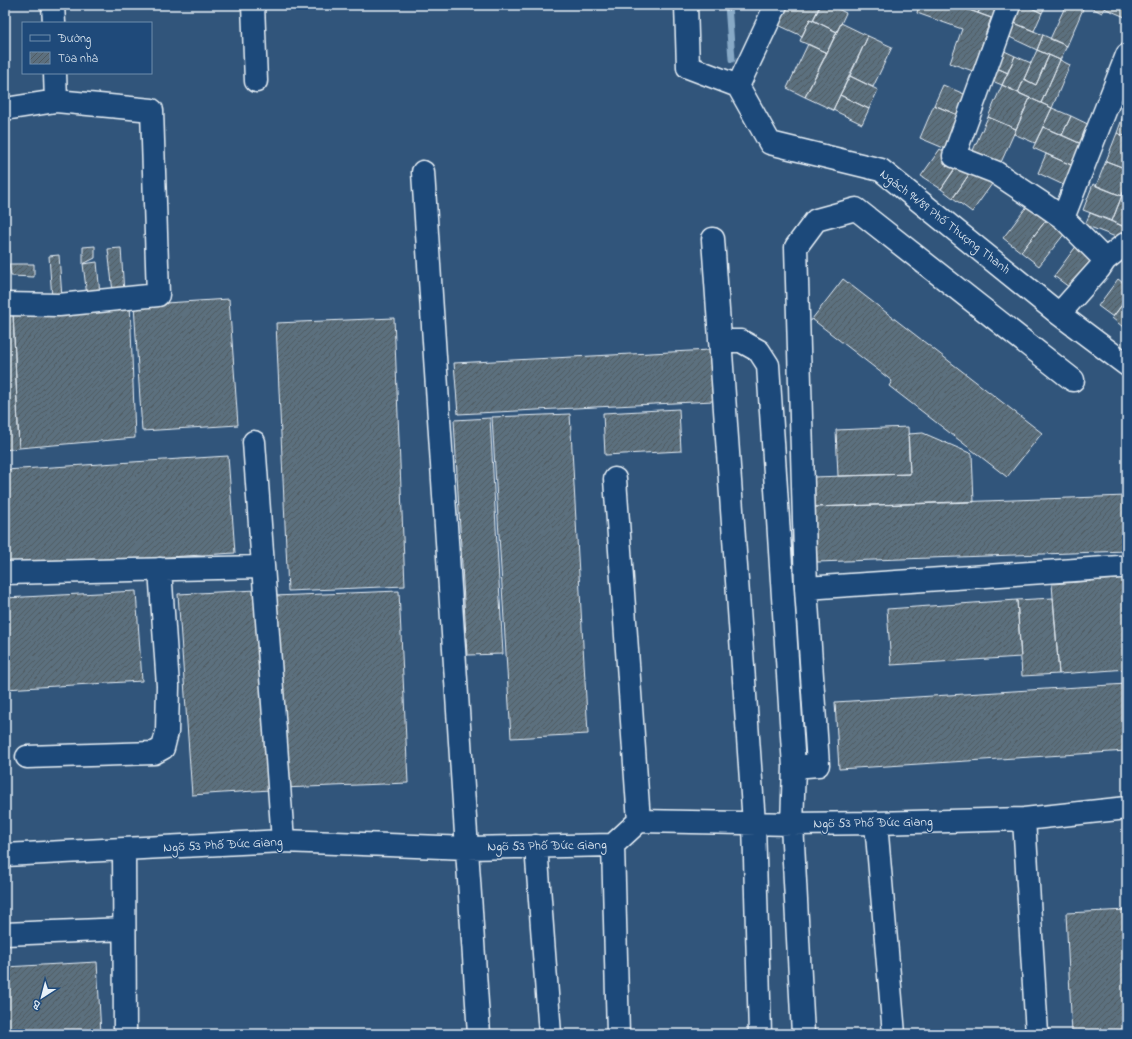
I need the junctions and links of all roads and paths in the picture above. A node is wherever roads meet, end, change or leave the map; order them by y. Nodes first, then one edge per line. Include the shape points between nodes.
1 (54, 5) edge
2 (253, 5) edge
3 (686, 5) edge
4 (776, 5) edge
5 (1009, 5) edge
6 (54, 22) edge
7 (1127, 55) edge
8 (55, 74) edge
9 (256, 81) dead end
10 (738, 86) junction
11 (56, 101) junction
12 (5, 109) edge
13 (423, 172) dead end
14 (1063, 218) junction
15 (713, 239) dead end
16 (1126, 244) edge
17 (1106, 260) junction
18 (5, 304) edge
19 (1059, 314) junction
20 (720, 341) junction
21 (1127, 365) edge
22 (1073, 380) dead end
23 (254, 442) dead end
24 (615, 479) dead end
25 (263, 566) junction
26 (1120, 567) dead end
27 (160, 569) junction
28 (5, 573) edge
29 (806, 588) junction
30 (27, 757) dead end
31 (794, 767) junction
32 (1127, 808) edge
33 (1024, 819) junction
34 (639, 821) junction
35 (754, 823) junction
36 (876, 823) junction
37 (792, 824) junction
38 (283, 841) junction
39 (613, 845) junction
40 (536, 846) junction
41 (468, 848) junction
42 (124, 850) junction
43 (5, 855) edge
44 (124, 929) junction
45 (5, 934) edge
46 (125, 1034) edge
47 (479, 1034) edge
48 (550, 1034) edge
49 (618, 1034) edge
50 (760, 1034) edge
51 (803, 1034) edge
52 (894, 1034) edge
53 (1037, 1034) edge

1 - 6 street
2 - 9 street
3 - 10 street via 688,67
4 - 10 street
5 - 14 street via 954,156 995,172
7 - 14 street
8 - 11 street
10 - 19 street, Ngách 94/89 Phố Thượng Thanh via 770,143 881,170
11 - 12 street
11 - 18 street via 152,110 158,295 59,305
13 - 41 street
14 - 17 street
15 - 20 street
16 - 17 street
17 - 19 street via 1100,270
19 - 21 street, Ngách 94/89 Phố Thượng Thanh
20 - 31 street via 741,341 759,351 768,365
20 - 35 street
22 - 29 street via 856,209 816,220 796,246
23 - 25 street
24 - 34 street
25 - 27 street
25 - 38 street
26 - 29 street
27 - 28 street
27 - 30 street via 168,686 167,732 163,748 154,753
29 - 31 street via 818,765
31 - 37 street
32 - 33 street, Ngõ 53 Phố Đức Giang
33 - 36 street, Ngõ 53 Phố Đức Giang
33 - 53 street
34 - 35 street, Ngõ 53 Phố Đức Giang
34 - 39 street, Ngõ 53 Phố Đức Giang
35 - 37 street, Ngõ 53 Phố Đức Giang
35 - 50 street
36 - 37 street, Ngõ 53 Phố Đức Giang
36 - 52 street
37 - 51 street
38 - 41 street, Ngõ 53 Phố Đức Giang
38 - 42 street, Ngõ 53 Phố Đức Giang
39 - 40 street, Ngõ 53 Phố Đức Giang
39 - 49 street
40 - 41 street, Ngõ 53 Phố Đức Giang
40 - 48 street
41 - 47 street
42 - 43 street, Ngõ 53 Phố Đức Giang
42 - 44 street
44 - 45 street
44 - 46 street

